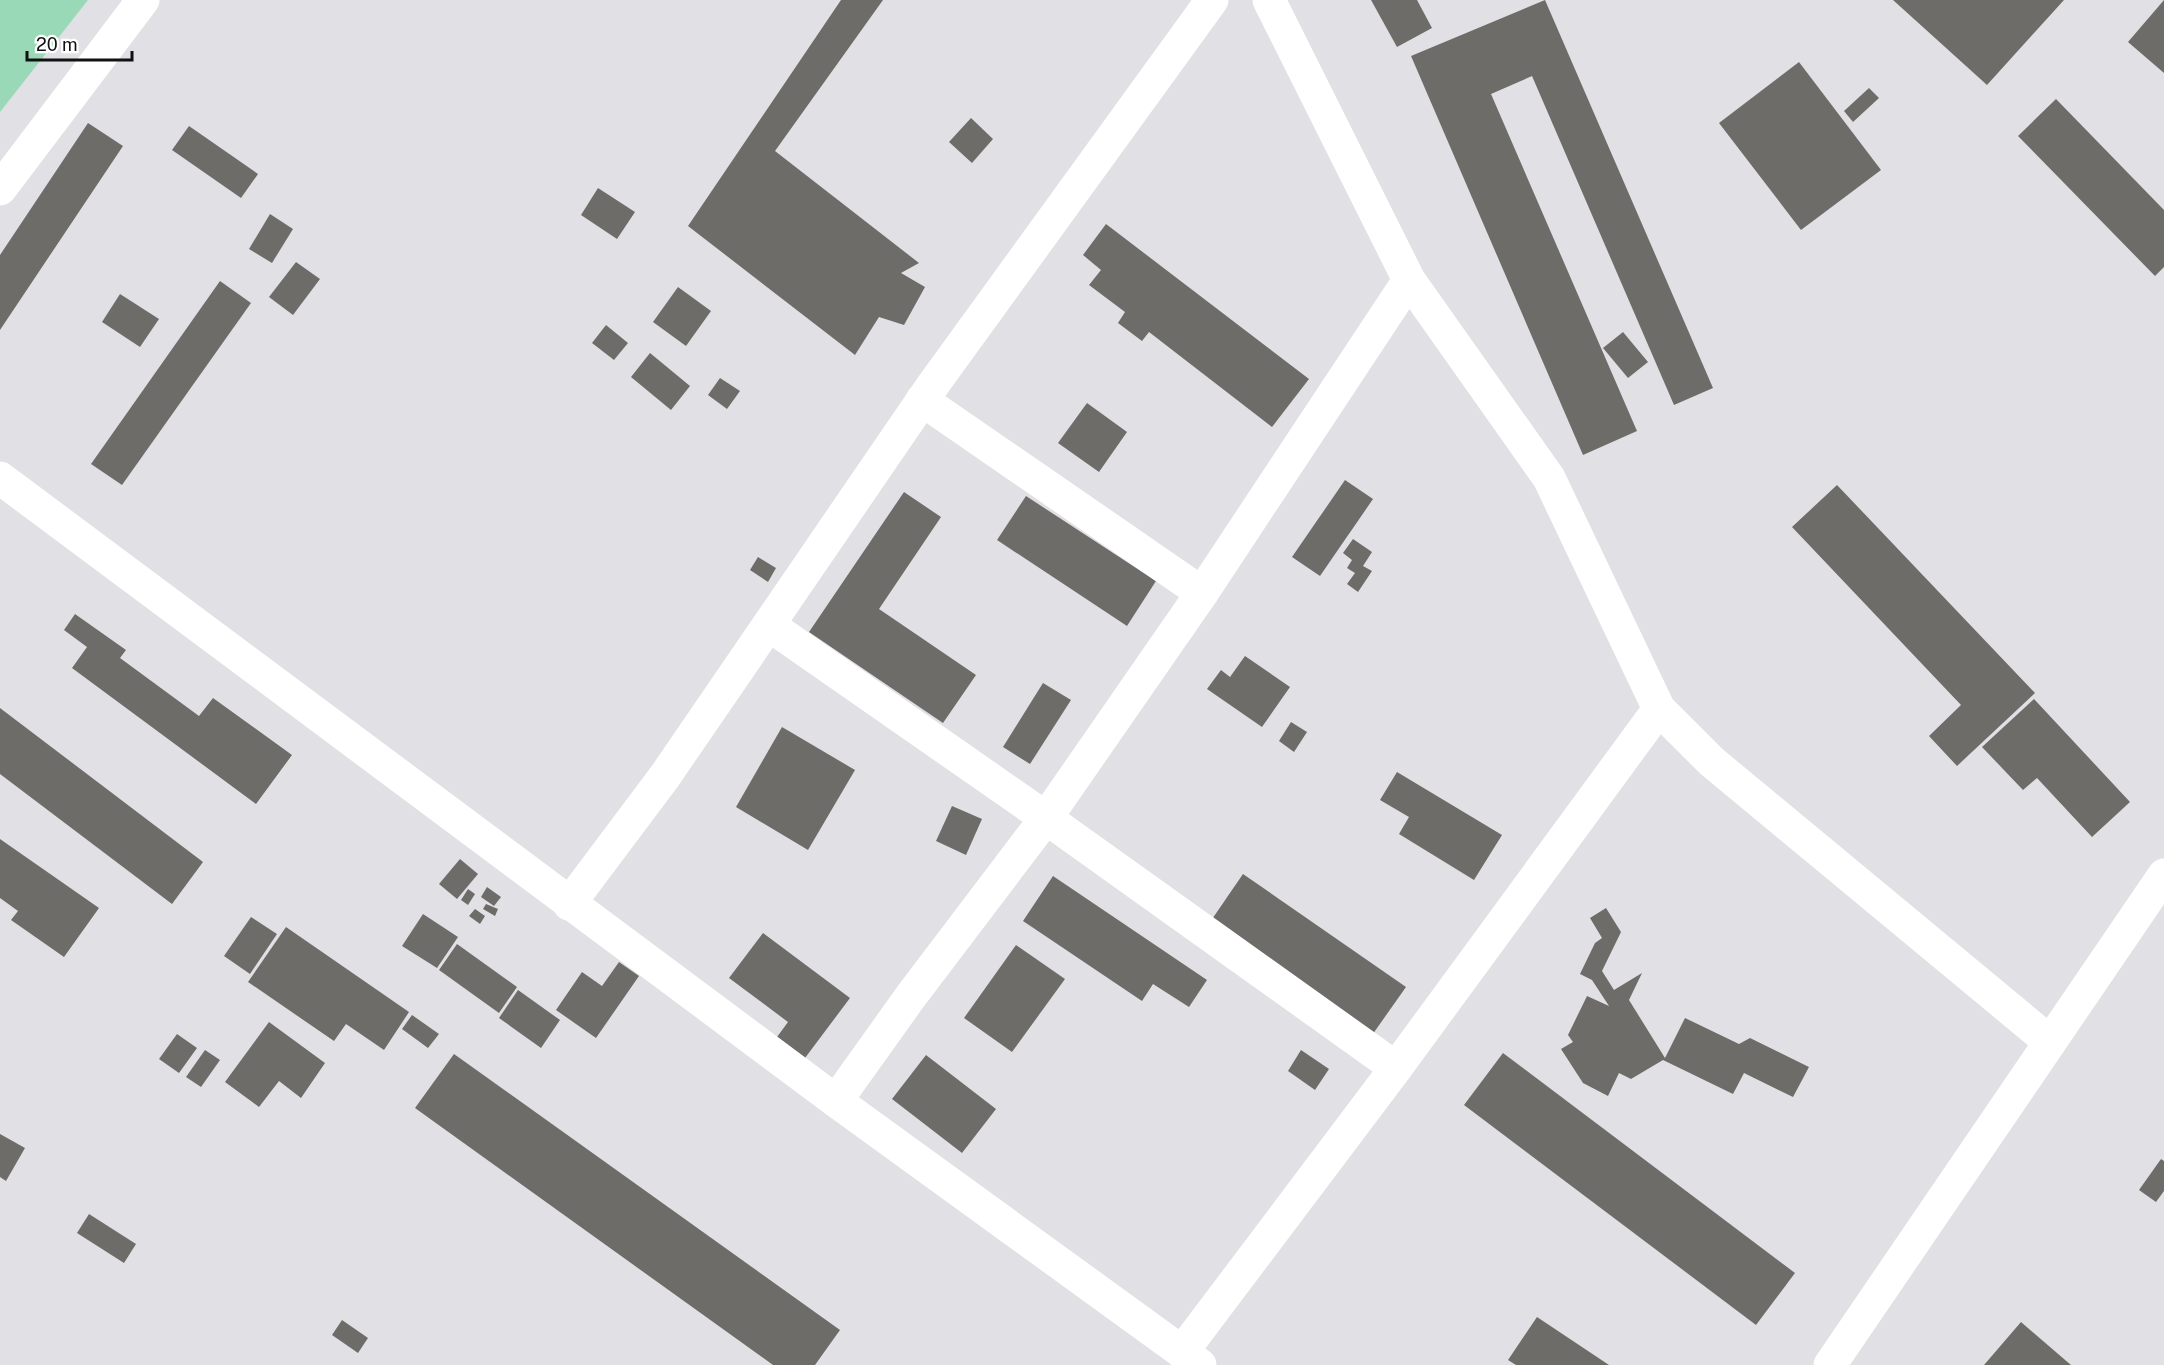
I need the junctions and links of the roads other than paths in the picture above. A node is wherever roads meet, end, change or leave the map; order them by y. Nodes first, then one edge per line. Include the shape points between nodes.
1 (143, 0) edge
2 (1212, 0) edge
3 (1269, 0) edge
4 (0, 189) edge
5 (1409, 280) junction
6 (922, 400) junction
7 (0, 478) edge
8 (1202, 593) junction
9 (770, 625) junction
10 (1659, 709) junction
11 (1046, 818) junction
12 (2164, 875) edge
13 (569, 904) junction
14 (2050, 1042) junction
15 (1396, 1068) junction
16 (836, 1101) junction
17 (1191, 1358) edge
18 (1830, 1365) edge

1 - 4 street
2 - 6 street
3 - 5 street
5 - 8 street
5 - 10 street via 1549,478
6 - 8 street
6 - 9 street
7 - 13 street
8 - 11 street
9 - 11 street
9 - 13 street via 665,776
10 - 14 street via 1711,760
10 - 15 street
11 - 15 street
11 - 16 street
12 - 14 street
13 - 16 street
14 - 18 street
15 - 17 street
16 - 17 street

